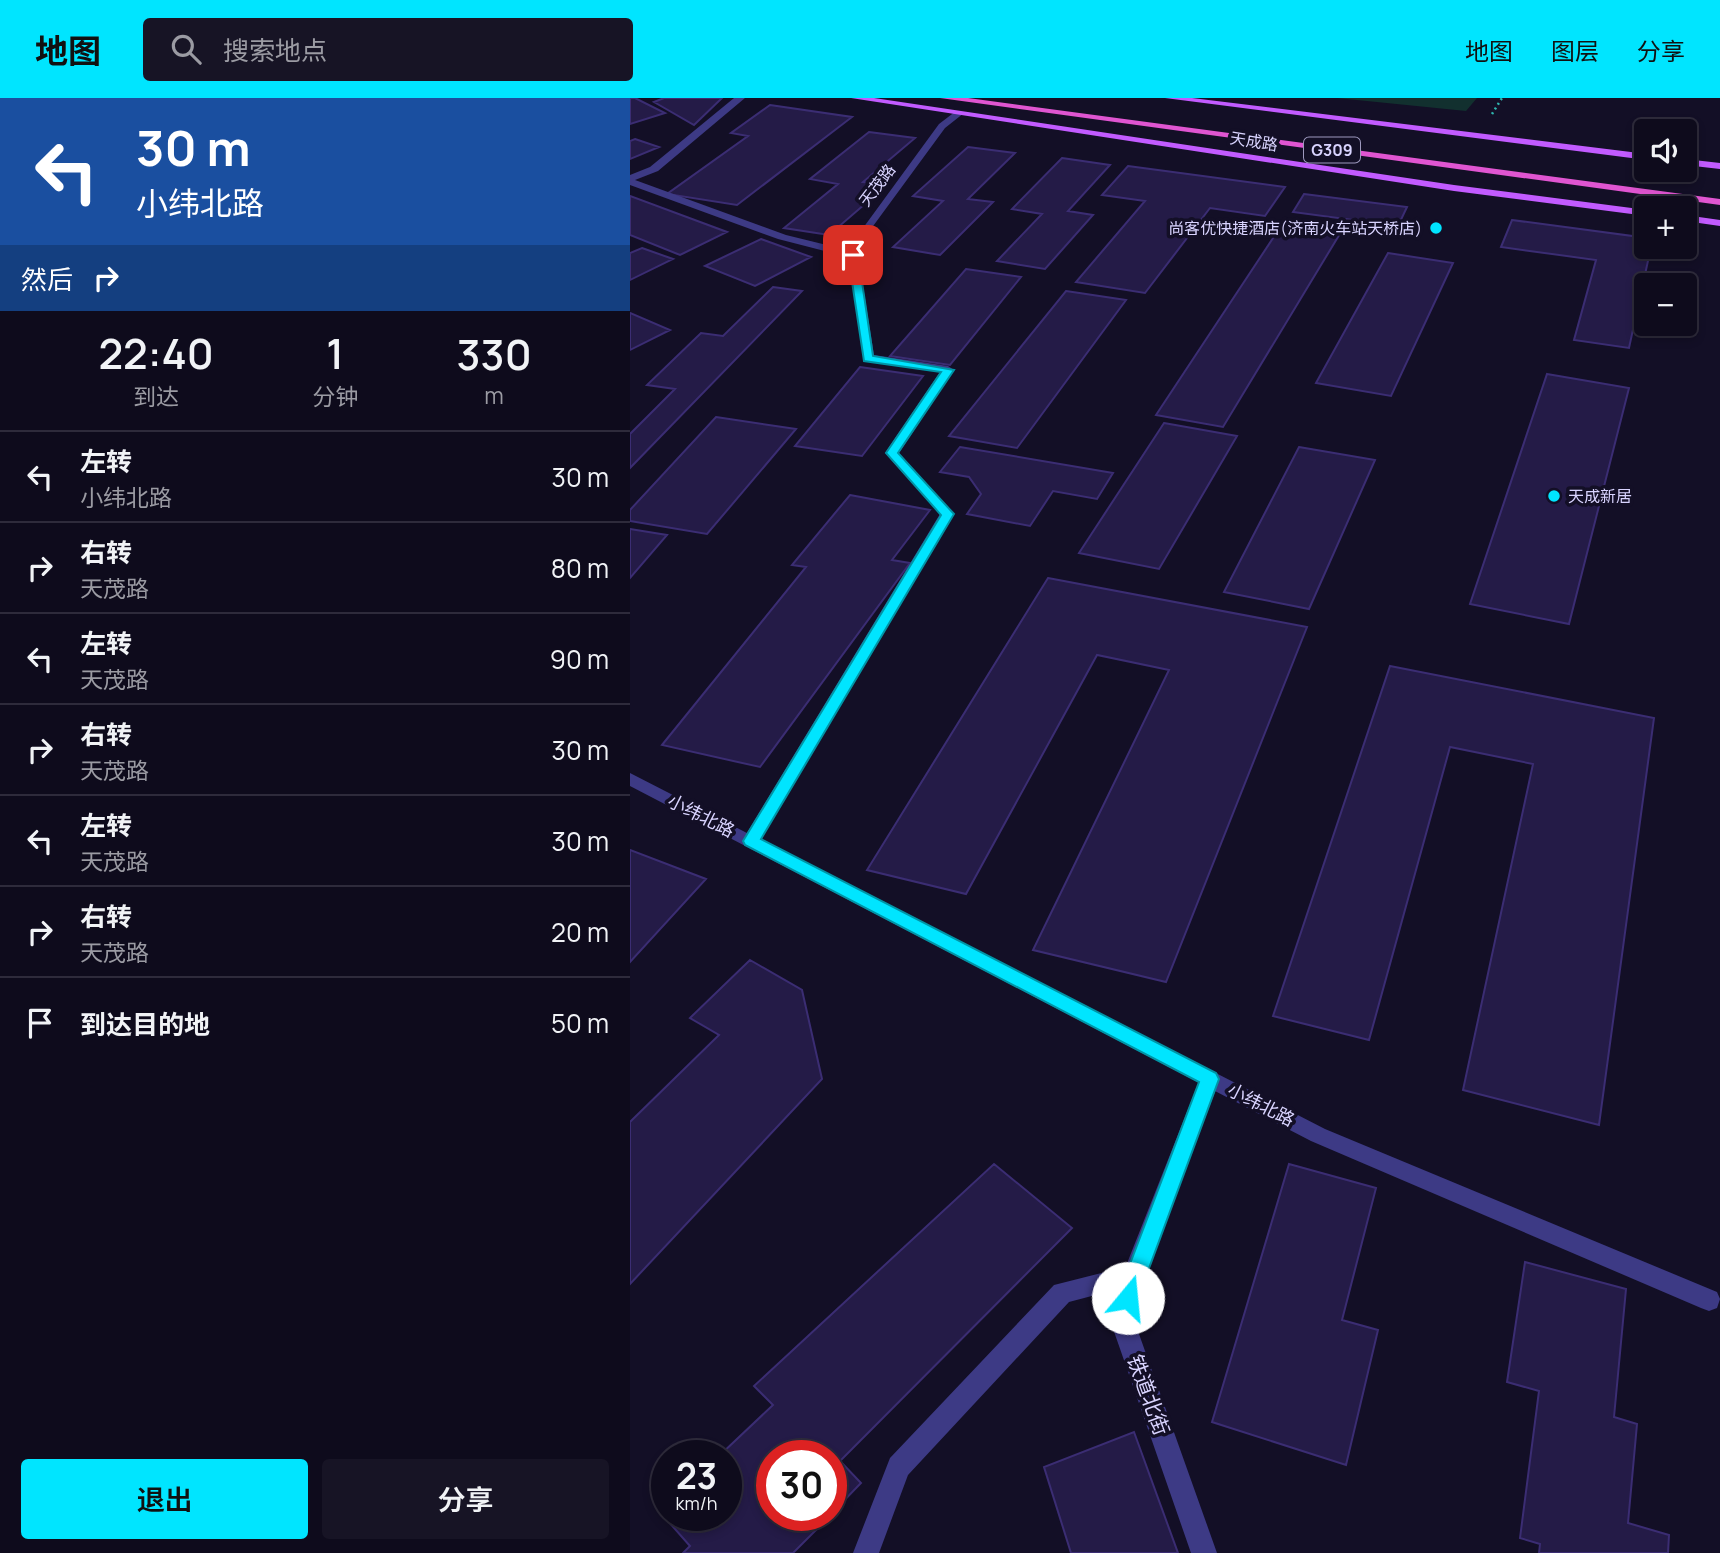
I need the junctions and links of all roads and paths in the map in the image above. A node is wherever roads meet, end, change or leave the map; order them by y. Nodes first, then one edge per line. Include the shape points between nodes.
1 (740, 98) edge
2 (856, 98) edge
3 (945, 98) edge
4 (1025, 98) edge
5 (1170, 98) edge
6 (959, 113) junction
7 (1634, 155) edge
8 (1697, 163) edge
9 (1720, 166) edge
10 (630, 181) edge
11 (1720, 190) edge
12 (1720, 202) edge
13 (1634, 211) edge
14 (1697, 220) edge
15 (1720, 223) edge
16 (853, 255) junction
17 (630, 779) edge
18 (751, 841) junction
19 (1210, 1079) junction
20 (1133, 1276) junction
21 (1714, 1300) edge
22 (866, 1553) edge
23 (1204, 1553) edge

1 - 10 street via 654,169
2 - 6 main road, 天成路
3 - 12 highway, 天成路 / G309
4 - 11 highway, 天成路 / G309
5 - 7 main road, 天成路
6 - 13 main road, 天成路
6 - 16 street, 天茂路 via 942,126 852,248
8 - 9 main road
10 - 16 street via 782,237
14 - 15 main road
16 - 18 street via 868,358 948,370 892,453 947,514
17 - 18 street, 小纬北路
18 - 19 street, 小纬北路
19 - 20 street, 铁道北街
19 - 21 street, 小纬北路 via 1318,1135
20 - 22 street via 1062,1293 899,1467
20 - 23 street, 铁道北街 via 1122,1320

